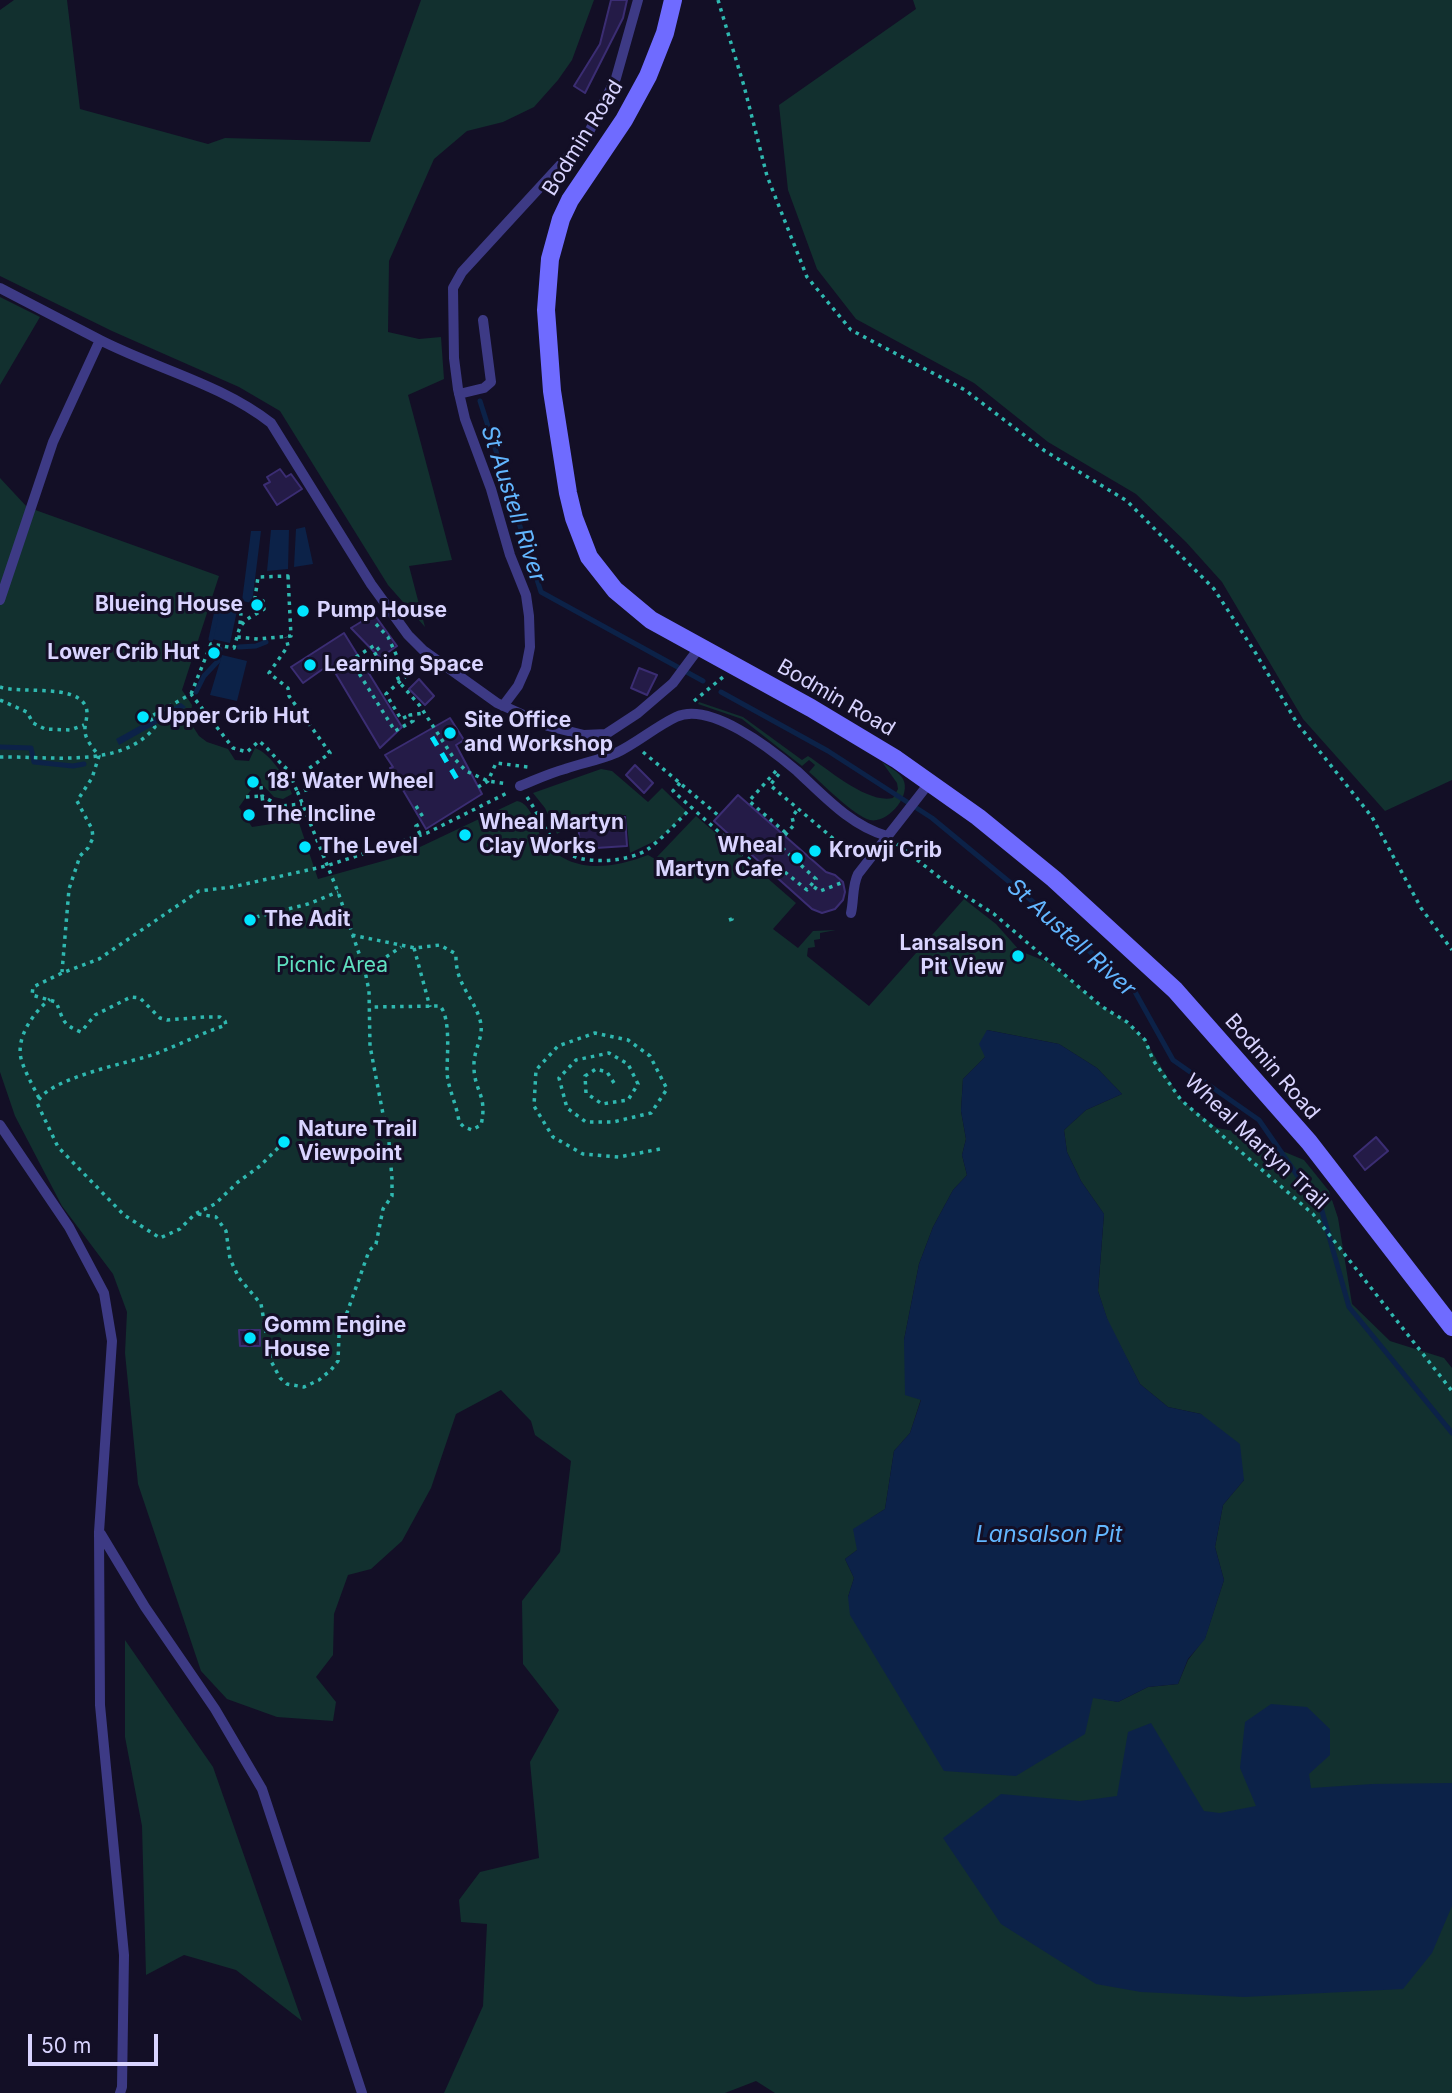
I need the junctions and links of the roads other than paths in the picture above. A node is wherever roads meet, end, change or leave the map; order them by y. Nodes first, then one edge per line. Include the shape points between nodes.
1 (638, 0) edge
2 (673, 0) edge
3 (0, 288) edge
4 (483, 320) dead end
5 (100, 340) junction
6 (459, 394) junction
7 (0, 600) edge
8 (694, 655) junction
9 (503, 706) junction
10 (520, 786) road end
11 (926, 787) junction
12 (887, 836) junction
13 (851, 913) dead end
14 (0, 1125) edge
15 (1452, 1327) edge
16 (99, 1532) junction
17 (120, 2093) edge
18 (362, 2093) edge

1 - 6 lane via 616,78 587,135 462,272 453,288
2 - 8 main road, Bodmin Road via 648,76 561,219 547,285 547,342 568,493 589,557 630,604
3 - 5 lane
4 - 6 lane via 491,382
5 - 7 lane via 52,442
5 - 9 lane via 250,406 271,423 408,635
6 - 9 lane via 527,605 530,647 526,668
8 - 9 lane via 638,713 606,734 584,735 548,726
8 - 11 main road, Bodmin Road via 735,667 858,735
10 - 12 lane via 616,753 677,716 692,712 709,715 744,733 788,763 850,818
11 - 12 lane
11 - 15 main road, Bodmin Road via 1016,846 1175,990 1308,1142
12 - 13 lane via 853,884
14 - 16 lane via 69,1227 104,1293 112,1341
16 - 17 lane via 100,1705 124,1955
16 - 18 lane via 262,1788

